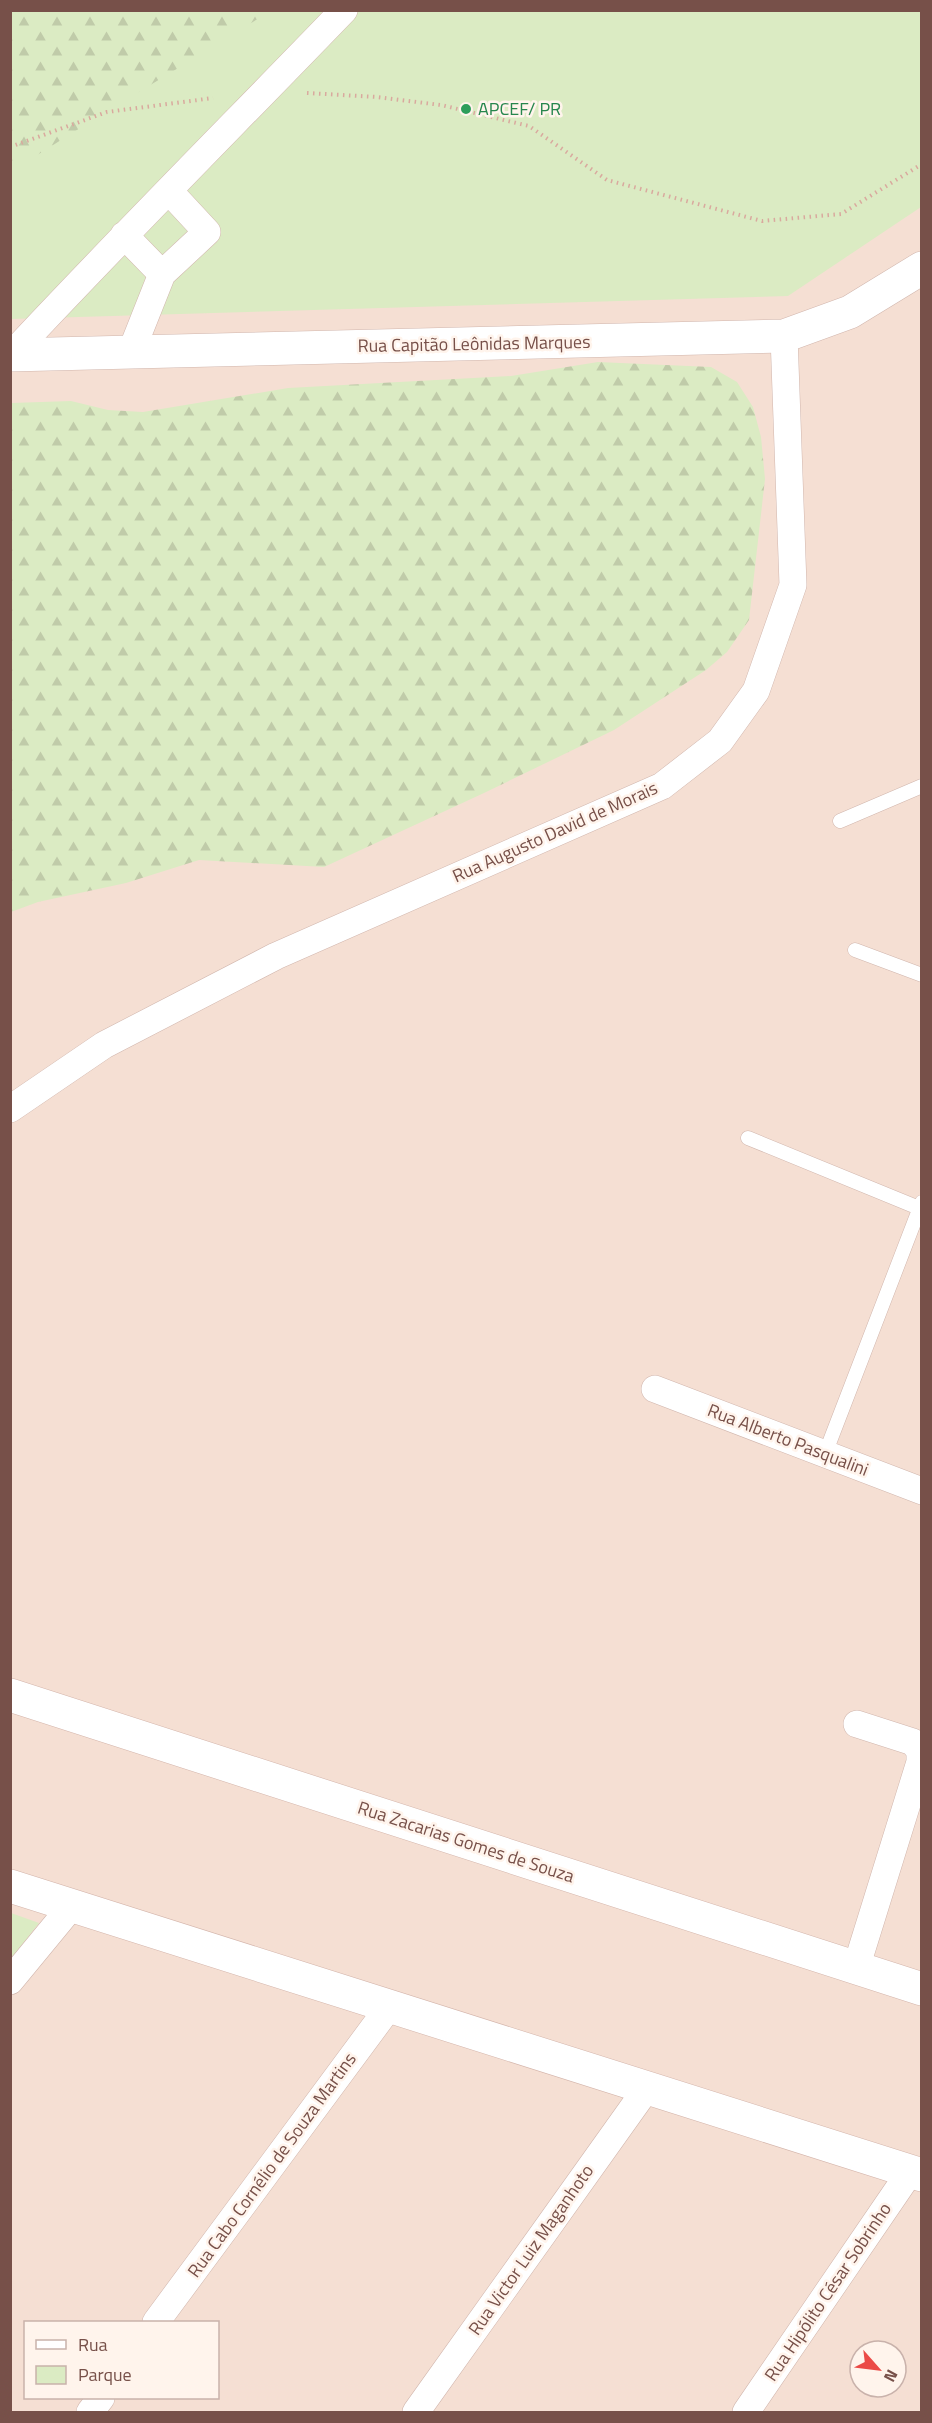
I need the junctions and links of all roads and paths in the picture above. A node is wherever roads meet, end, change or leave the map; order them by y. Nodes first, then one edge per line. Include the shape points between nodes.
1 (344, 10) edge
2 (267, 90) junction
3 (10, 147) edge
4 (921, 164) edge
5 (169, 191) junction
6 (124, 235) junction
7 (921, 268) edge
8 (162, 274) junction
9 (784, 336) junction
10 (131, 352) junction
11 (11, 355) edge
12 (921, 786) edge
13 (840, 821) dead end
14 (855, 950) dead end
15 (921, 975) edge
16 (10, 1109) edge
17 (748, 1138) dead end
18 (920, 1205) edge
19 (655, 1389) dead end
20 (825, 1454) junction
21 (921, 1491) edge
22 (10, 1695) edge
23 (857, 1724) dead end
24 (10, 1886) edge
25 (71, 1907) junction
26 (856, 1968) junction
27 (10, 1981) edge
28 (921, 1989) edge
29 (388, 2007) junction
30 (646, 2088) junction
31 (916, 2173) edge
32 (157, 2321) edge
33 (100, 2399) edge
34 (90, 2412) edge
35 (416, 2412) edge
36 (746, 2412) edge

1 - 2 street
2 - 3 path via 107,112
2 - 4 path via 441,105 529,126 607,180 762,221 841,214
2 - 5 street
5 - 6 street
5 - 8 street via 207,232
6 - 8 street
6 - 11 street
7 - 9 main road, Rua Capitão Leônidas Marques via 850,312
8 - 10 street
9 - 10 main road, Rua Capitão Leônidas Marques
9 - 16 street, Rua Augusto David de Morais via 793,585 756,691 720,741 662,786 265,961 104,1045
10 - 11 main road, Rua Capitão Leônidas Marques
12 - 13 lane
14 - 15 lane
17 - 18 lane
18 - 20 lane
19 - 20 street, Rua Alberto Pasqualini
20 - 21 street, Rua Alberto Pasqualini
22 - 26 main road, Rua Zacarias Gomes de Souza
23 - 26 street via 913,1742 920,1750 920,1762
24 - 25 main road
25 - 27 street
25 - 29 main road
26 - 28 main road, Rua Zacarias Gomes de Souza
29 - 30 main road
29 - 32 street, Rua Cabo Cornélio de Souza Martins
30 - 31 main road
30 - 35 street, Rua Victor Luiz Maganhoto
31 - 36 street, Rua Hipólito César Sobrinho
33 - 34 street

